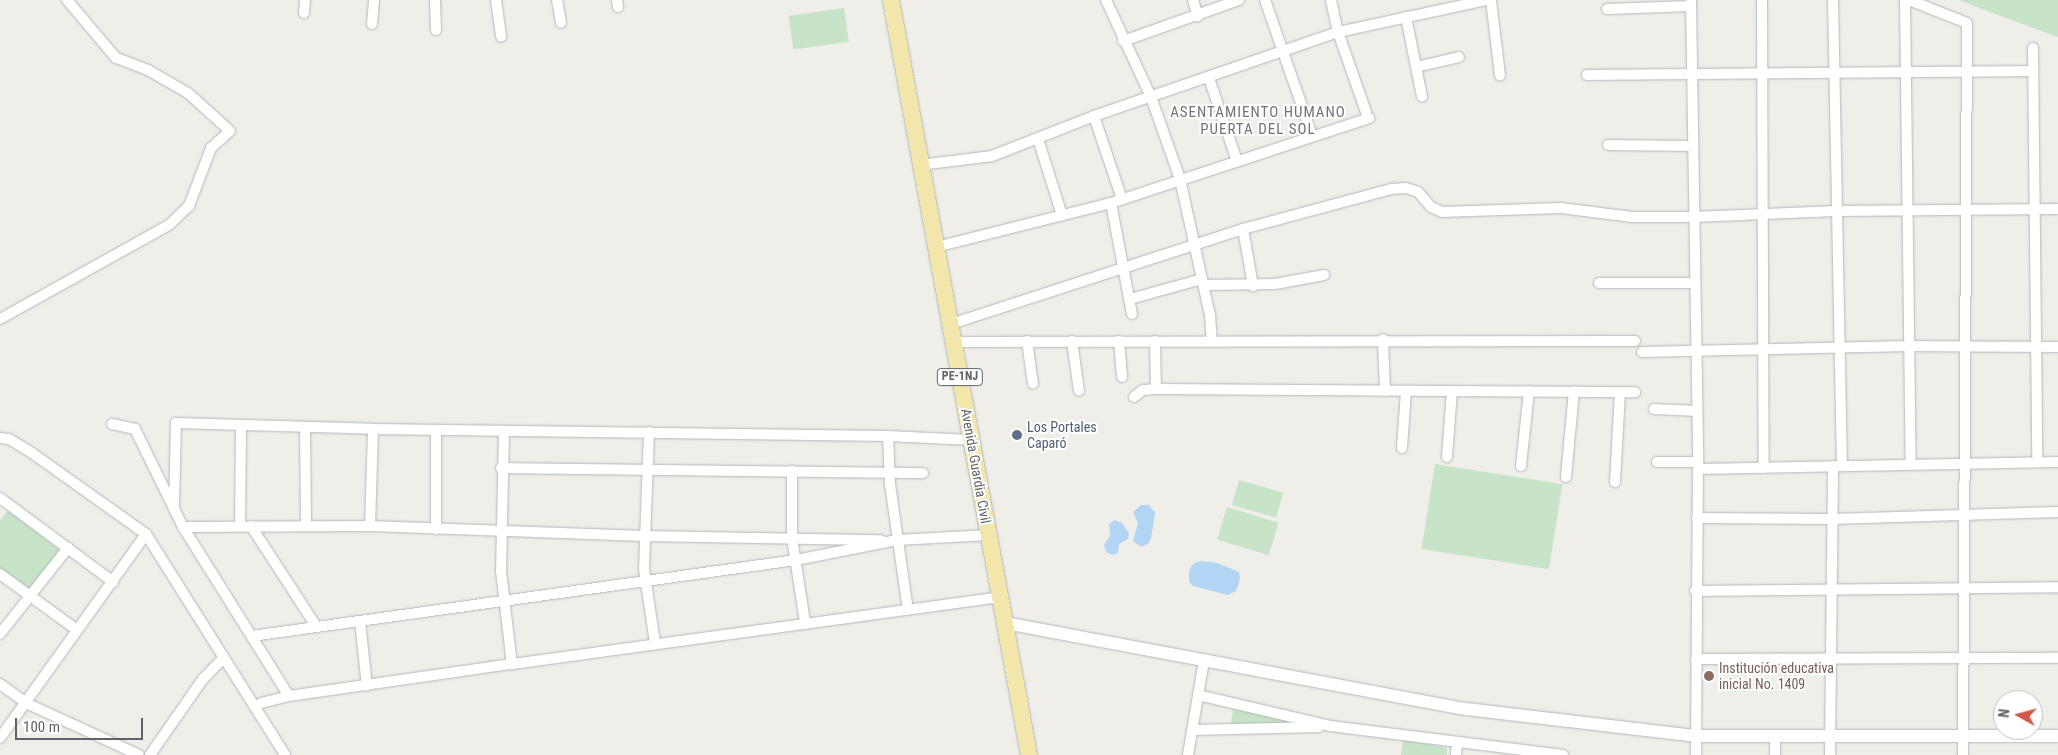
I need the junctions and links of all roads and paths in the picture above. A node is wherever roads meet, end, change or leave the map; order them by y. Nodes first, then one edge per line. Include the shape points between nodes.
1 (67, 0) edge
2 (305, 0) edge
3 (374, 0) edge
4 (435, 0) edge
5 (496, 0) edge
6 (557, 0) edge
7 (891, 0) edge
8 (1106, 0) edge
9 (1193, 0) edge
10 (1239, 0) edge
11 (1265, 0) edge
12 (1331, 0) edge
13 (1486, 0) edge
14 (1491, 0) edge
15 (1762, 0) edge
16 (1833, 0) edge
17 (1905, 0) edge
18 (1909, 0) edge
19 (1447, 3) edge
20 (1691, 3) edge
21 (1606, 9) dead end
22 (304, 13) dead end
23 (1198, 16) junction
24 (1406, 17) junction
25 (561, 23) dead end
26 (372, 24) dead end
27 (436, 30) dead end
28 (1338, 32) junction
29 (501, 37) dead end
30 (1123, 41) junction
31 (2033, 48) dead end
32 (1284, 53) junction
33 (1459, 57) dead end
34 (1416, 67) junction
35 (2033, 71) junction
36 (1964, 72) junction
37 (1906, 73) junction
38 (1500, 75) dead end
39 (1587, 75) dead end
40 (1690, 75) junction
41 (1762, 75) junction
42 (1834, 75) junction
43 (1209, 78) junction
44 (1422, 96) dead end
45 (1151, 97) junction
46 (1094, 116) junction
47 (1310, 128) dead end
48 (1038, 139) junction
49 (1608, 145) dead end
50 (1691, 146) junction
51 (1237, 161) junction
52 (920, 165) junction
53 (1180, 179) junction
54 (1122, 199) junction
55 (1111, 203) junction
56 (1965, 209) junction
57 (2035, 209) junction
58 (2058, 209) edge
59 (1837, 210) junction
60 (1908, 210) junction
61 (1763, 214) junction
62 (1062, 215) junction
63 (1692, 217) junction
64 (1244, 229) junction
65 (1195, 245) junction
66 (936, 247) junction
67 (1124, 267) junction
68 (1324, 276) dead end
69 (1203, 282) junction
70 (1599, 283) dead end
71 (1694, 283) junction
72 (1253, 286) junction
73 (1130, 300) junction
74 (1132, 314) dead end
75 (0, 319) edge
76 (950, 324) junction
77 (1383, 340) junction
78 (1027, 341) junction
79 (1072, 341) junction
80 (1119, 341) junction
81 (1156, 341) junction
82 (1212, 341) junction
83 (1635, 341) dead end
84 (954, 342) junction
85 (1910, 346) junction
86 (1840, 347) junction
87 (1965, 347) junction
88 (2036, 347) junction
89 (2058, 347) edge
90 (1697, 350) junction
91 (1764, 350) junction
92 (1642, 352) dead end
93 (1122, 377) dead end
94 (1033, 384) dead end
95 (1156, 389) junction
96 (1078, 391) dead end
97 (1385, 391) junction
98 (1406, 391) junction
99 (1452, 391) junction
100 (1528, 391) junction
101 (1574, 391) junction
102 (1620, 392) junction
103 (1635, 392) dead end
104 (1134, 397) dead end
105 (1654, 409) dead end
106 (1697, 411) junction
107 (112, 424) dead end
108 (241, 425) junction
109 (305, 427) junction
110 (373, 429) junction
111 (436, 430) junction
112 (504, 431) junction
113 (648, 432) junction
114 (888, 436) junction
115 (0, 438) edge
116 (972, 440) junction
117 (1402, 448) dead end
118 (1447, 456) dead end
119 (1657, 462) dead end
120 (2037, 462) junction
121 (2058, 462) edge
122 (1964, 463) junction
123 (1911, 464) junction
124 (1521, 466) dead end
125 (1698, 466) junction
126 (1837, 466) junction
127 (501, 468) junction
128 (1764, 468) junction
129 (648, 471) junction
130 (792, 471) junction
131 (889, 473) junction
132 (923, 473) dead end
133 (1566, 477) dead end
134 (1615, 482) dead end
135 (2, 504) edge
136 (174, 509) junction
137 (2058, 512) edge
138 (1963, 515) junction
139 (1697, 518) junction
140 (1832, 519) junction
141 (240, 525) junction
142 (251, 526) junction
143 (306, 526) junction
144 (370, 526) junction
145 (183, 527) junction
146 (436, 529) junction
147 (501, 532) junction
148 (146, 534) junction
149 (989, 535) junction
150 (644, 536) junction
151 (792, 538) junction
152 (897, 540) junction
153 (68, 548) junction
154 (796, 560) junction
155 (0, 574) edge
156 (645, 581) junction
157 (112, 582) junction
158 (1961, 587) junction
159 (2058, 587) edge
160 (1832, 588) junction
161 (1695, 591) junction
162 (30, 596) junction
163 (1000, 597) junction
164 (504, 601) junction
165 (908, 610) junction
166 (360, 621) junction
167 (804, 622) junction
168 (1005, 623) junction
169 (316, 626) junction
170 (78, 630) junction
171 (0, 634) edge
172 (252, 636) junction
173 (655, 643) junction
174 (224, 657) junction
175 (2058, 658) edge
176 (1696, 659) junction
177 (1962, 659) junction
178 (1204, 660) junction
179 (1831, 660) junction
180 (512, 664) junction
181 (0, 684) edge
182 (367, 686) junction
183 (1198, 695) junction
184 (289, 696) junction
185 (26, 703) junction
186 (261, 703) dead end
187 (1330, 726) junction
188 (1192, 730) junction
189 (1697, 736) junction
190 (2058, 736) edge
191 (0, 738) edge
192 (1775, 738) junction
193 (1830, 738) junction
194 (1963, 738) junction
195 (1457, 743) junction
196 (139, 755) edge
197 (150, 755) edge
198 (285, 755) edge
199 (1029, 755) edge
200 (1188, 755) edge
201 (1456, 755) edge
202 (1563, 755) edge
203 (1696, 755) edge
204 (1775, 755) edge
205 (1830, 755) edge
206 (1963, 755) edge

1 - 75 street via 116,58 148,70 188,93 230,131 211,148 189,206 169,226
2 - 22 street
3 - 26 street
4 - 27 street
5 - 29 street
6 - 25 street
7 - 52 highway, Avenida Guardia Civil / PE-1NJ
8 - 30 street
9 - 23 street
10 - 23 street
11 - 32 street
12 - 28 street
13 - 19 street
14 - 38 street
15 - 41 street
16 - 42 street
17 - 37 street
18 - 36 street via 1967,23
19 - 24 street
20 - 21 street
20 - 40 street
23 - 30 street
24 - 28 street
24 - 34 street
28 - 32 street
28 - 51 street via 1368,115
30 - 45 street
31 - 35 street
32 - 43 street
32 - 47 street
33 - 34 street
34 - 44 street
35 - 36 street
35 - 57 street
36 - 37 street
36 - 56 street
37 - 42 street
37 - 60 street
39 - 40 street
40 - 41 street
40 - 50 street
41 - 42 street
41 - 61 street
42 - 59 street
43 - 45 street
43 - 51 street
45 - 46 street
45 - 53 street
46 - 48 street
46 - 54 street
48 - 52 street via 992,156
48 - 62 street
49 - 50 street
50 - 63 street
51 - 53 street
52 - 66 highway, Avenida Guardia Civil / PE-1NJ
53 - 54 street
53 - 65 street
54 - 55 street
55 - 62 street
55 - 67 street
56 - 57 street
56 - 60 street
56 - 87 street
57 - 58 street
57 - 88 street
59 - 60 street
59 - 61 street
59 - 86 street
60 - 85 street
61 - 63 street
61 - 91 street
62 - 66 street
63 - 64 street via 1632,217 1561,208 1442,212 1431,208 1418,192 1406,188 1391,189
63 - 71 street
64 - 65 street
64 - 72 street
65 - 67 street
65 - 69 street
66 - 76 highway, Avenida Guardia Civil / PE-1NJ
67 - 73 street
67 - 76 street
68 - 72 street
69 - 72 street
69 - 73 street
69 - 82 street
70 - 71 street
71 - 90 street
73 - 74 street
76 - 84 highway, Avenida Guardia Civil / PE-1NJ
77 - 82 street
77 - 83 street
77 - 97 street
78 - 79 street
78 - 84 street
78 - 94 street
79 - 80 street
79 - 96 street
80 - 81 street
80 - 93 street
81 - 82 street
81 - 95 street
84 - 116 highway, Avenida Guardia Civil / PE-1NJ
85 - 86 street
85 - 87 street
85 - 123 street
86 - 91 street
86 - 126 street
87 - 88 street
87 - 122 street
88 - 89 street
88 - 120 street
90 - 91 street
90 - 92 street
90 - 106 street
91 - 128 street
95 - 97 street
95 - 104 street via 1143,390
97 - 98 street
98 - 99 street
98 - 117 street
99 - 100 street
99 - 118 street
100 - 101 street
100 - 124 street
101 - 102 street
101 - 133 street
102 - 103 street
102 - 134 street
105 - 106 street
106 - 125 street
107 - 136 street via 135,429
108 - 109 street
108 - 136 street via 176,423
108 - 141 street
109 - 110 street
109 - 143 street
110 - 111 street
110 - 144 street
111 - 112 street
111 - 146 street
112 - 113 street
112 - 127 street
113 - 114 street
113 - 129 street
114 - 116 street
114 - 131 street
115 - 148 street via 9,439 32,453
116 - 149 highway, Avenida Guardia Civil / PE-1NJ
119 - 125 street
120 - 121 street
120 - 122 street
122 - 123 street
122 - 138 street
123 - 126 street
125 - 128 street
125 - 139 street
126 - 128 street
126 - 140 street
127 - 129 street
127 - 147 street
129 - 130 street
129 - 150 street
130 - 131 street
130 - 151 street
131 - 132 street
131 - 152 street
135 - 153 street
136 - 145 street
137 - 138 street
138 - 140 street
138 - 158 street
139 - 140 street
139 - 161 street
140 - 160 street
141 - 142 street
141 - 145 street
142 - 143 street
142 - 169 street
143 - 144 street
144 - 146 street
145 - 172 street
146 - 147 street
147 - 150 street
147 - 164 street
148 - 157 street
148 - 174 street
149 - 152 street
149 - 163 highway, Avenida Guardia Civil / PE-1NJ
150 - 151 street
150 - 156 street
151 - 152 street
151 - 154 street
152 - 154 street
152 - 165 street
153 - 157 street
153 - 162 street
154 - 156 street
154 - 167 street
155 - 162 street
156 - 164 street
156 - 173 street
157 - 170 street
158 - 159 street
158 - 160 street
158 - 177 street
160 - 161 street
160 - 179 street
161 - 176 street
162 - 170 street
162 - 171 street
163 - 165 street
163 - 168 highway, Avenida Guardia Civil / PE-1NJ
164 - 166 street
164 - 180 street
165 - 167 street
166 - 169 street
166 - 182 street
167 - 173 street
168 - 178 street
168 - 199 highway, Avenida Guardia Civil / PE-1NJ
169 - 172 street
170 - 185 street
172 - 184 street
173 - 180 street
174 - 197 street via 203,679
174 - 198 street
175 - 177 street
176 - 179 street
176 - 189 street
177 - 179 street
177 - 194 street
178 - 183 street
178 - 189 street via 1466,709
179 - 193 street
180 - 182 street
181 - 185 street
182 - 184 street
183 - 187 street
183 - 188 street
184 - 186 street
185 - 191 street
185 - 196 street
187 - 188 street
187 - 195 street
188 - 200 street
189 - 192 street
189 - 203 street
190 - 194 street
192 - 193 street
192 - 204 street
193 - 194 street
193 - 205 street
194 - 206 street
195 - 201 street
195 - 202 street

